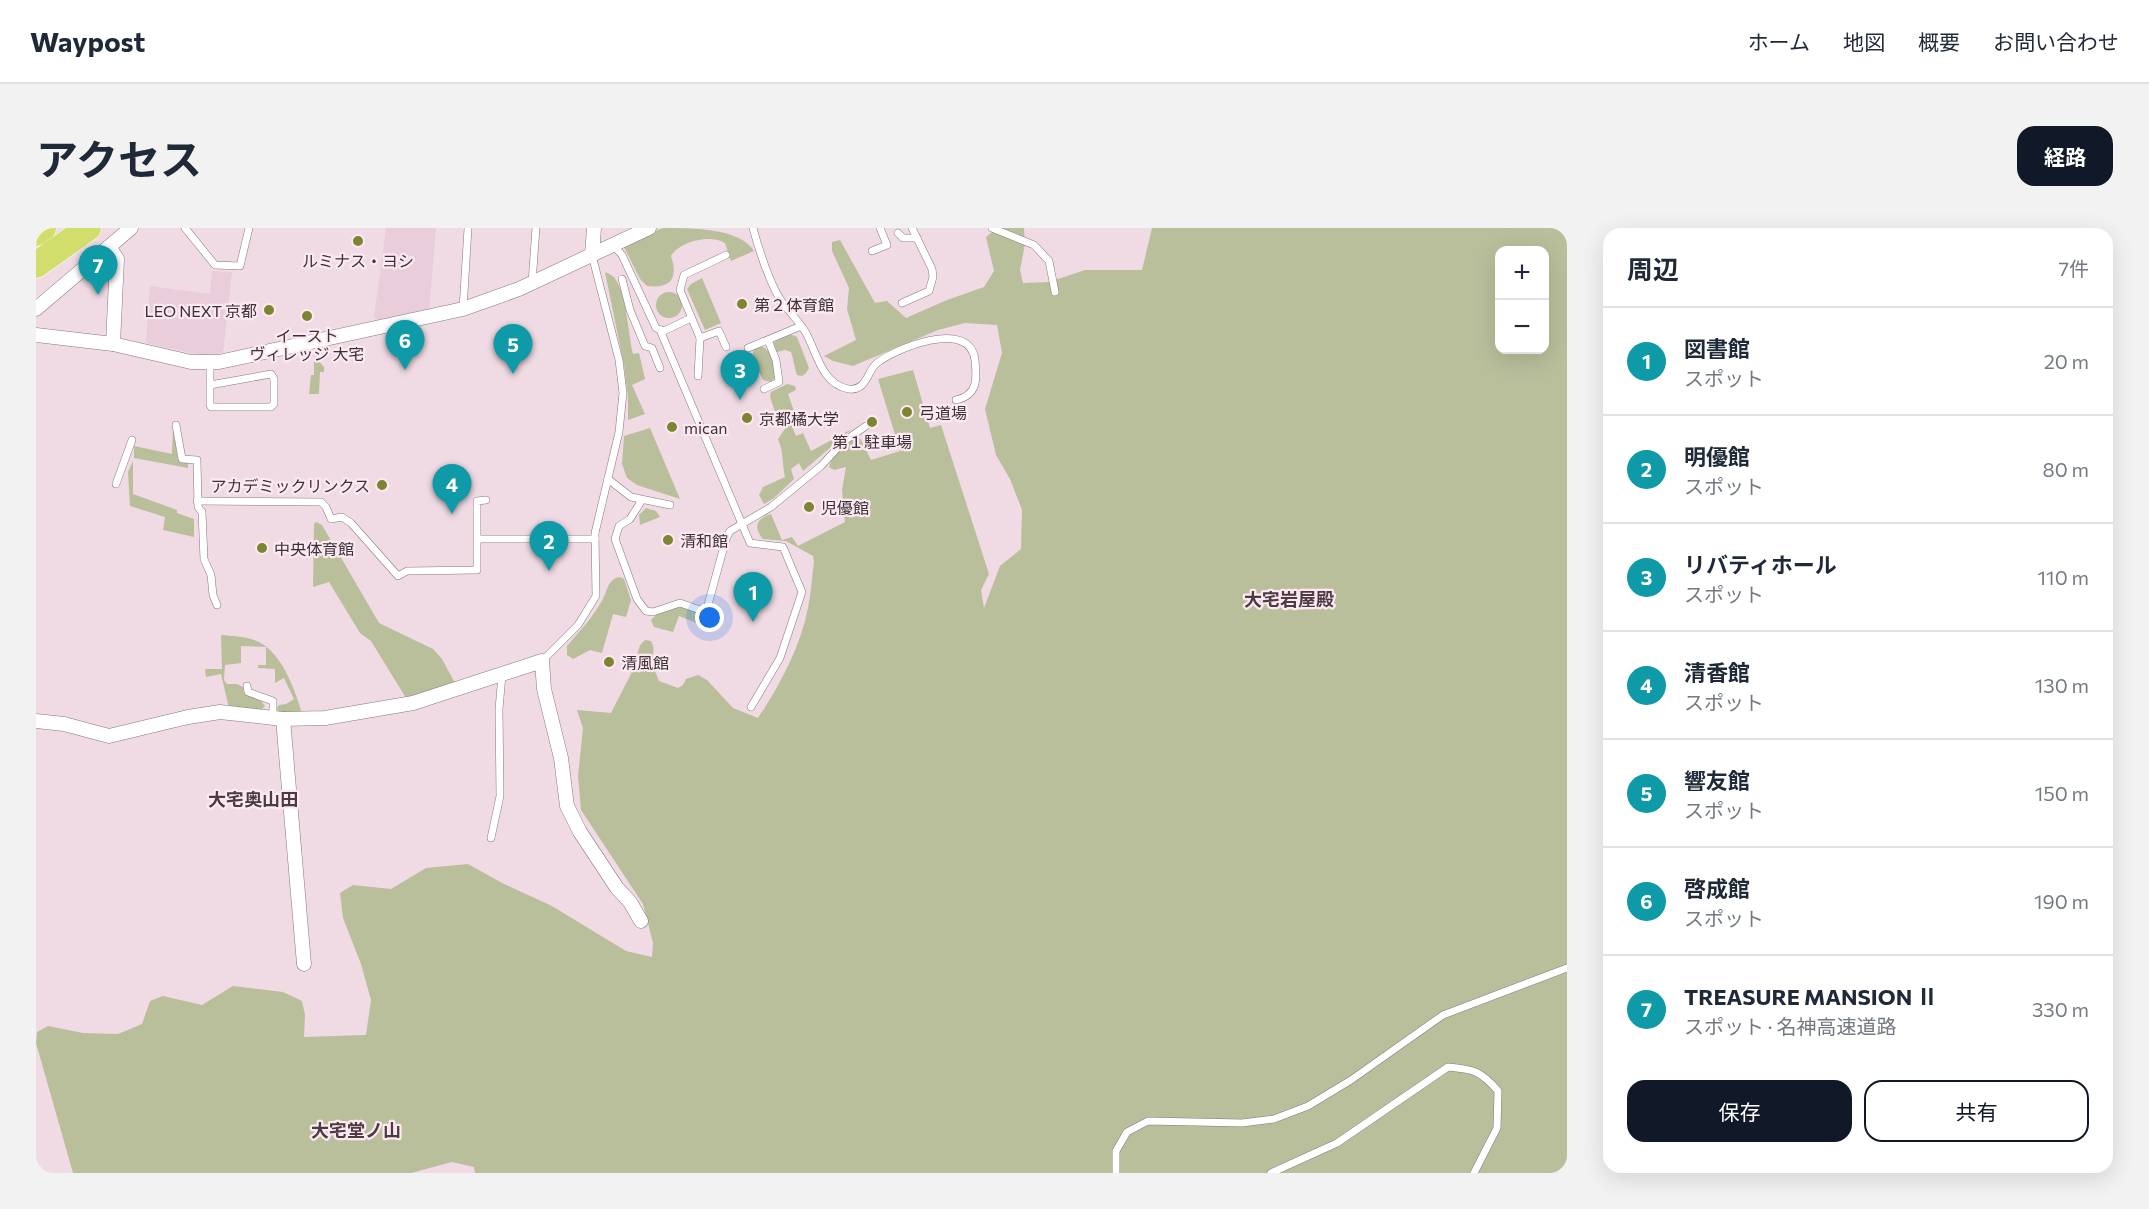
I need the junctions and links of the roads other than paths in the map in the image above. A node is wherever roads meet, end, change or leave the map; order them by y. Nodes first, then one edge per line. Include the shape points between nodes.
1 (43, 228) edge
2 (88, 228) edge
3 (131, 228) edge
4 (185, 228) edge
5 (249, 228) edge
6 (468, 228) edge
7 (536, 228) edge
8 (594, 228) edge
9 (649, 228) edge
10 (753, 228) edge
11 (880, 228) edge
12 (912, 228) edge
13 (992, 228) edge
14 (36, 233) edge
15 (898, 233) dead end
16 (917, 238) junction
17 (613, 245) junction
18 (110, 247) junction
19 (872, 251) dead end
20 (592, 255) junction
21 (726, 255) dead end
22 (36, 265) edge
23 (622, 279) dead end
24 (532, 282) junction
25 (1055, 292) dead end
26 (902, 303) dead end
27 (36, 309) edge
28 (463, 309) junction
29 (648, 311) junction
30 (633, 317) junction
31 (691, 318) junction
32 (801, 326) junction
33 (660, 330) junction
34 (36, 335) edge
35 (700, 338) junction
36 (768, 340) junction
37 (114, 344) junction
38 (726, 347) dead end
39 (748, 348) dead end
40 (210, 363) junction
41 (660, 368) dead end
42 (698, 376) dead end
43 (210, 386) junction
44 (764, 389) dead end
45 (956, 400) dead end
46 (873, 421) dead end
47 (176, 425) dead end
48 (132, 440) dead end
49 (608, 479) junction
50 (116, 484) dead end
51 (486, 500) dead end
52 (642, 500) junction
53 (197, 501) junction
54 (670, 506) dead end
55 (742, 524) junction
56 (478, 539) junction
57 (595, 539) junction
58 (217, 605) dead end
59 (542, 661) junction
60 (502, 675) junction
61 (247, 686) dead end
62 (273, 701) junction
63 (282, 702) dead end
64 (751, 706) dead end
65 (278, 719) junction
66 (36, 721) edge
67 (491, 838) dead end
68 (640, 921) dead end
69 (304, 964) dead end
70 (1567, 968) edge
71 (1116, 1173) edge
72 (1271, 1173) edge
73 (1474, 1173) edge

1 - 14 highway
2 - 22 highway
3 - 18 street
4 - 5 lane via 215,264 240,266
6 - 28 lane
7 - 24 lane
8 - 20 street
9 - 17 street
10 - 32 lane via 776,292
11 - 19 lane via 887,245
12 - 16 lane
13 - 25 lane via 1034,245 1049,261
15 - 16 lane via 903,238
16 - 26 lane via 933,277 929,291
17 - 20 street
17 - 29 lane via 622,255
18 - 27 street
18 - 37 street via 117,259
20 - 24 street
20 - 49 lane via 619,360 623,393
21 - 31 lane via 684,275 680,290
23 - 30 lane
24 - 28 street
28 - 40 street
29 - 30 lane
29 - 33 lane
30 - 41 lane
31 - 33 lane
31 - 35 lane
32 - 36 lane
32 - 45 lane via 823,372 840,386 851,389 866,381 874,365 911,345 955,339 966,344 974,355 977,380 964,398
33 - 55 lane
34 - 37 street
35 - 38 lane via 719,331
35 - 42 lane
36 - 39 lane
36 - 44 lane via 779,382
37 - 40 street
40 - 43 lane
43 - 43 lane via 271,374 274,404 211,407
46 - 55 lane via 843,442 821,466 771,507
47 - 53 lane via 182,459 197,460
48 - 50 lane
49 - 52 lane via 631,497
49 - 57 lane
51 - 56 lane via 477,501
52 - 54 lane
52 - 55 lane via 630,519 619,526 615,539 637,599 646,611 680,603 706,612 726,539 730,531
53 - 56 lane via 321,502 331,519 342,517 351,523 398,576 407,571 477,570
53 - 58 lane via 202,512 204,559
55 - 64 lane via 750,543 783,547 802,592 780,658
56 - 57 lane
57 - 59 lane via 596,596 578,625
59 - 60 street
59 - 68 street via 567,806
60 - 65 street via 413,703 325,718
60 - 67 lane via 500,796
61 - 62 lane via 248,692
62 - 63 lane
62 - 65 lane
65 - 66 street via 220,712 109,736
65 - 69 street
70 - 71 lane via 1443,1015 1351,1080 1308,1106 1274,1119 1242,1123 1148,1121 1127,1132 1116,1151
72 - 73 lane via 1337,1143 1448,1067 1466,1068 1485,1076 1498,1091 1497,1128

